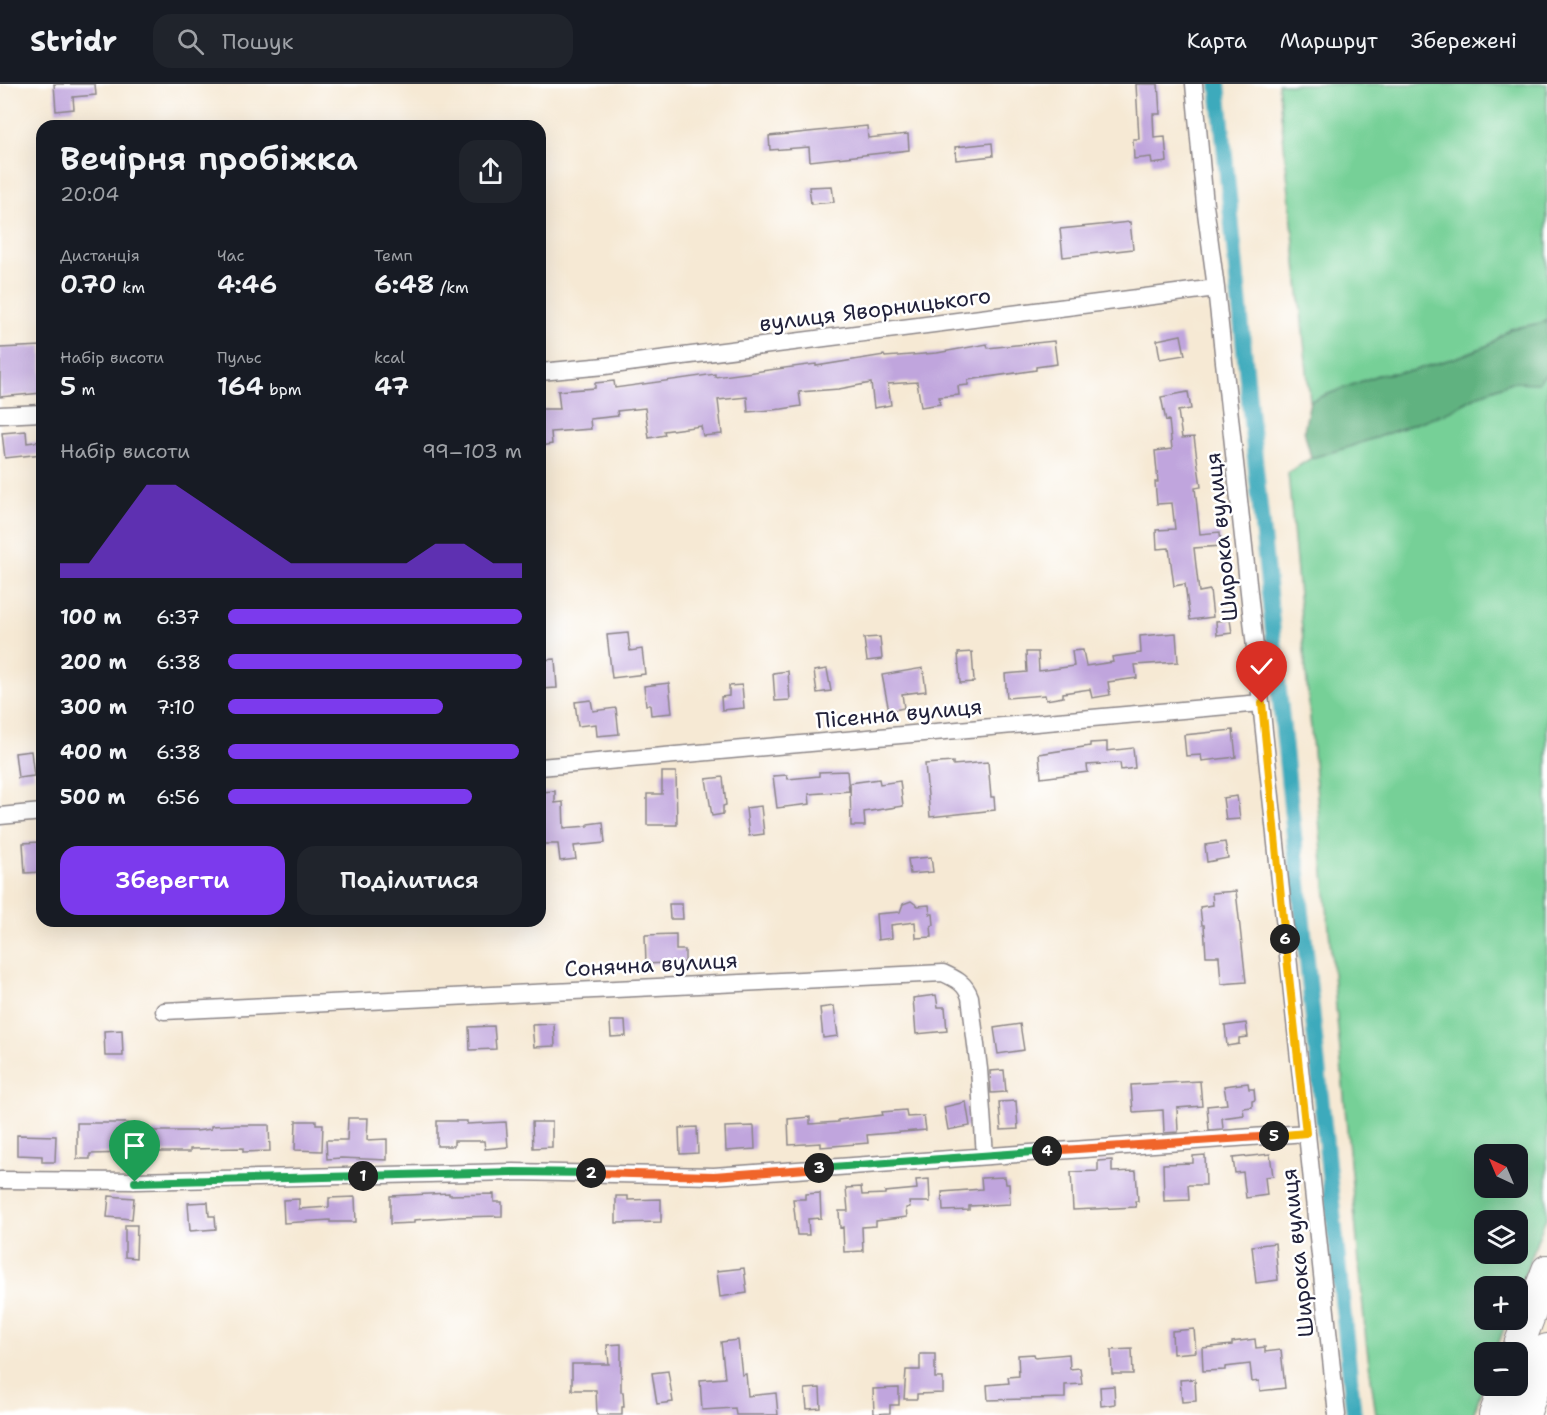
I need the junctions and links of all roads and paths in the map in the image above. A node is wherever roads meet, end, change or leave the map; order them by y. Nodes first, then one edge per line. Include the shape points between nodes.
1 (1194, 84) edge
2 (1216, 288) junction
3 (546, 371) edge
4 (36, 413) edge
5 (0, 416) edge
6 (1262, 703) junction
7 (546, 766) edge
8 (36, 813) edge
9 (0, 816) edge
10 (164, 1011) dead end
11 (1306, 1133) junction
12 (985, 1156) junction
13 (0, 1180) edge
14 (1547, 1270) edge
15 (1520, 1342) edge
16 (1547, 1349) edge
17 (1501, 1396) edge
18 (1332, 1415) edge
19 (1494, 1415) edge
20 (1525, 1415) edge

1 - 2 street, Широка вулиця
2 - 3 street, вулиця Яворницького
2 - 6 street, Широка вулиця
4 - 5 street
6 - 7 street, Пісенна вулиця
6 - 11 street, Широка вулиця
8 - 9 street
10 - 12 street, Сонячна вулиця via 943,973 966,987 970,998
11 - 12 street
11 - 18 street, Широка вулиця
12 - 13 street via 714,1176 513,1172 135,1182
14 - 15 highway
16 - 20 highway
17 - 19 highway

